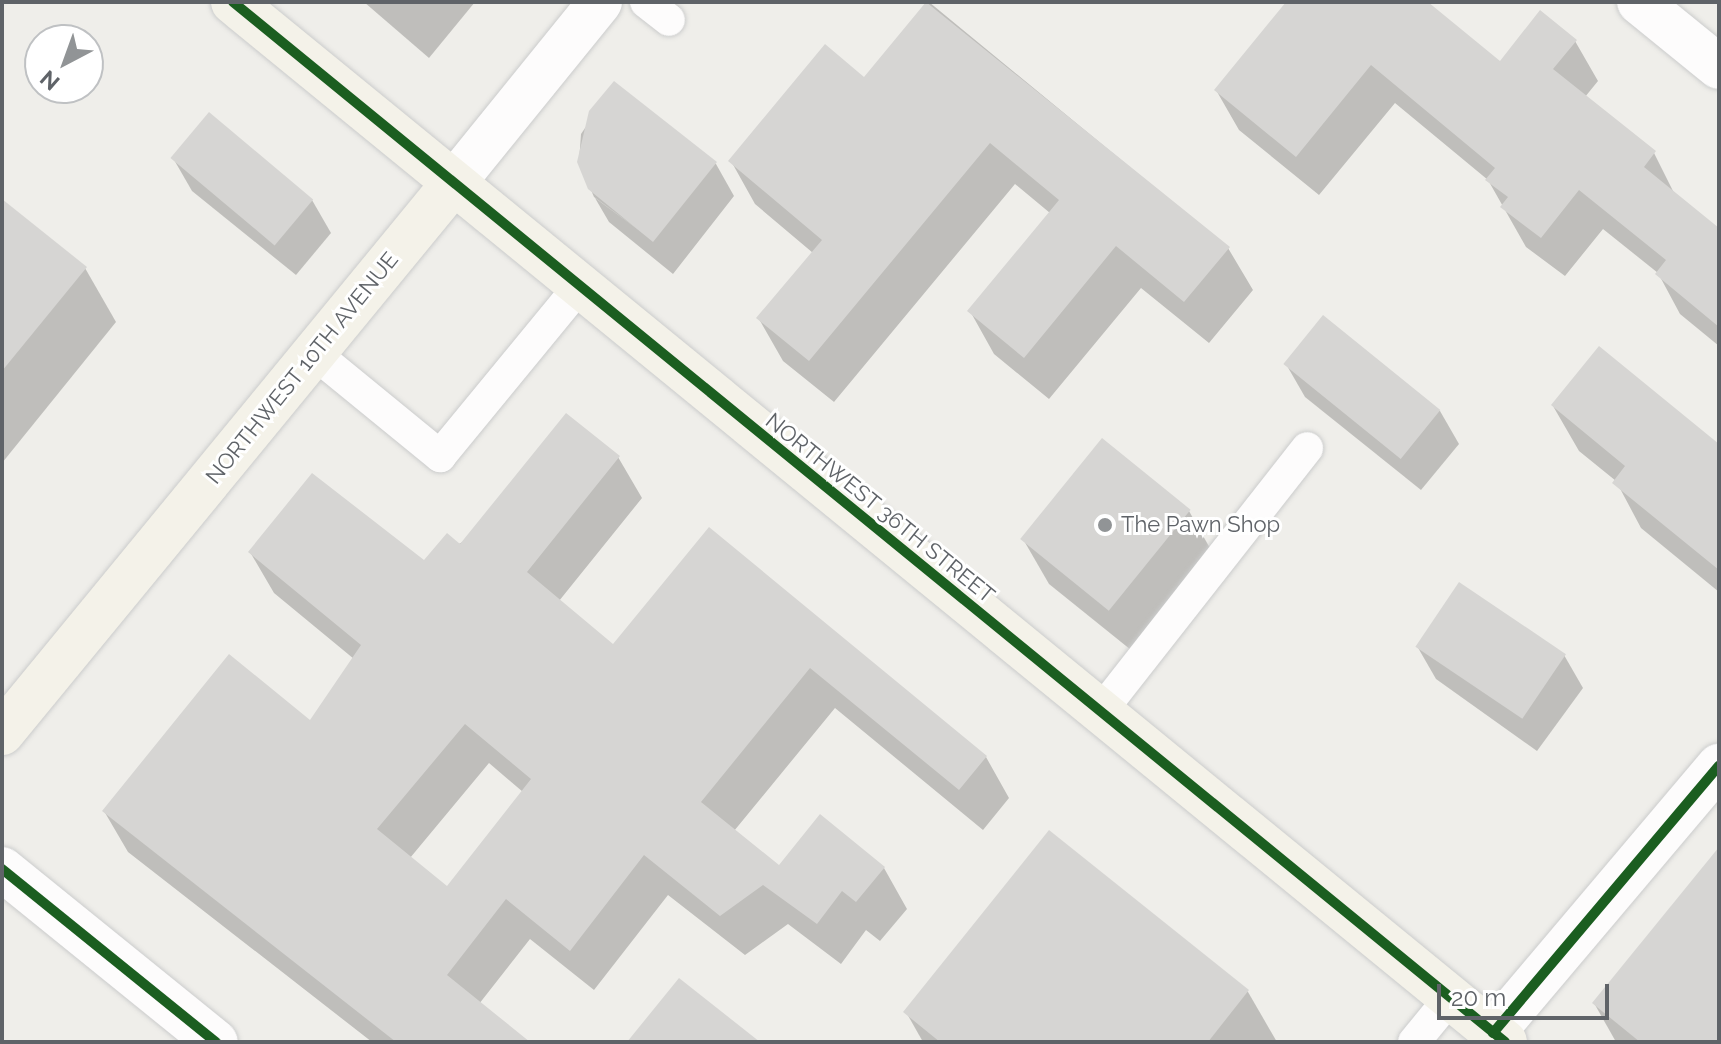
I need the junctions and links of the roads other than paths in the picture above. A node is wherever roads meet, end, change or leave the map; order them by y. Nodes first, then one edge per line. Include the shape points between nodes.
1 (233, 2) edge
2 (600, 2) edge
3 (1639, 2) edge
4 (1719, 67) edge
5 (452, 185) junction
6 (577, 289) junction
7 (314, 353) junction
8 (1307, 448) dead end
9 (1101, 711) junction
10 (2, 733) edge
11 (1719, 766) edge
12 (2, 869) edge
13 (1450, 998) junction
14 (1499, 1037) edge
15 (216, 1042) edge
16 (1414, 1042) edge

1 - 5 main road, NORTHWEST 36TH STREET
2 - 5 street, NORTHWEST 10TH AVENUE
3 - 4 street
5 - 6 main road, NORTHWEST 36TH STREET
5 - 7 main road, NORTHWEST 10TH AVENUE
6 - 7 lane via 440,456
6 - 9 main road, NORTHWEST 36TH STREET
7 - 10 main road, NORTHWEST 10TH AVENUE
8 - 9 lane
9 - 13 main road, NORTHWEST 36TH STREET
11 - 14 street
12 - 15 street
13 - 14 main road, NORTHWEST 36TH STREET
13 - 16 lane

